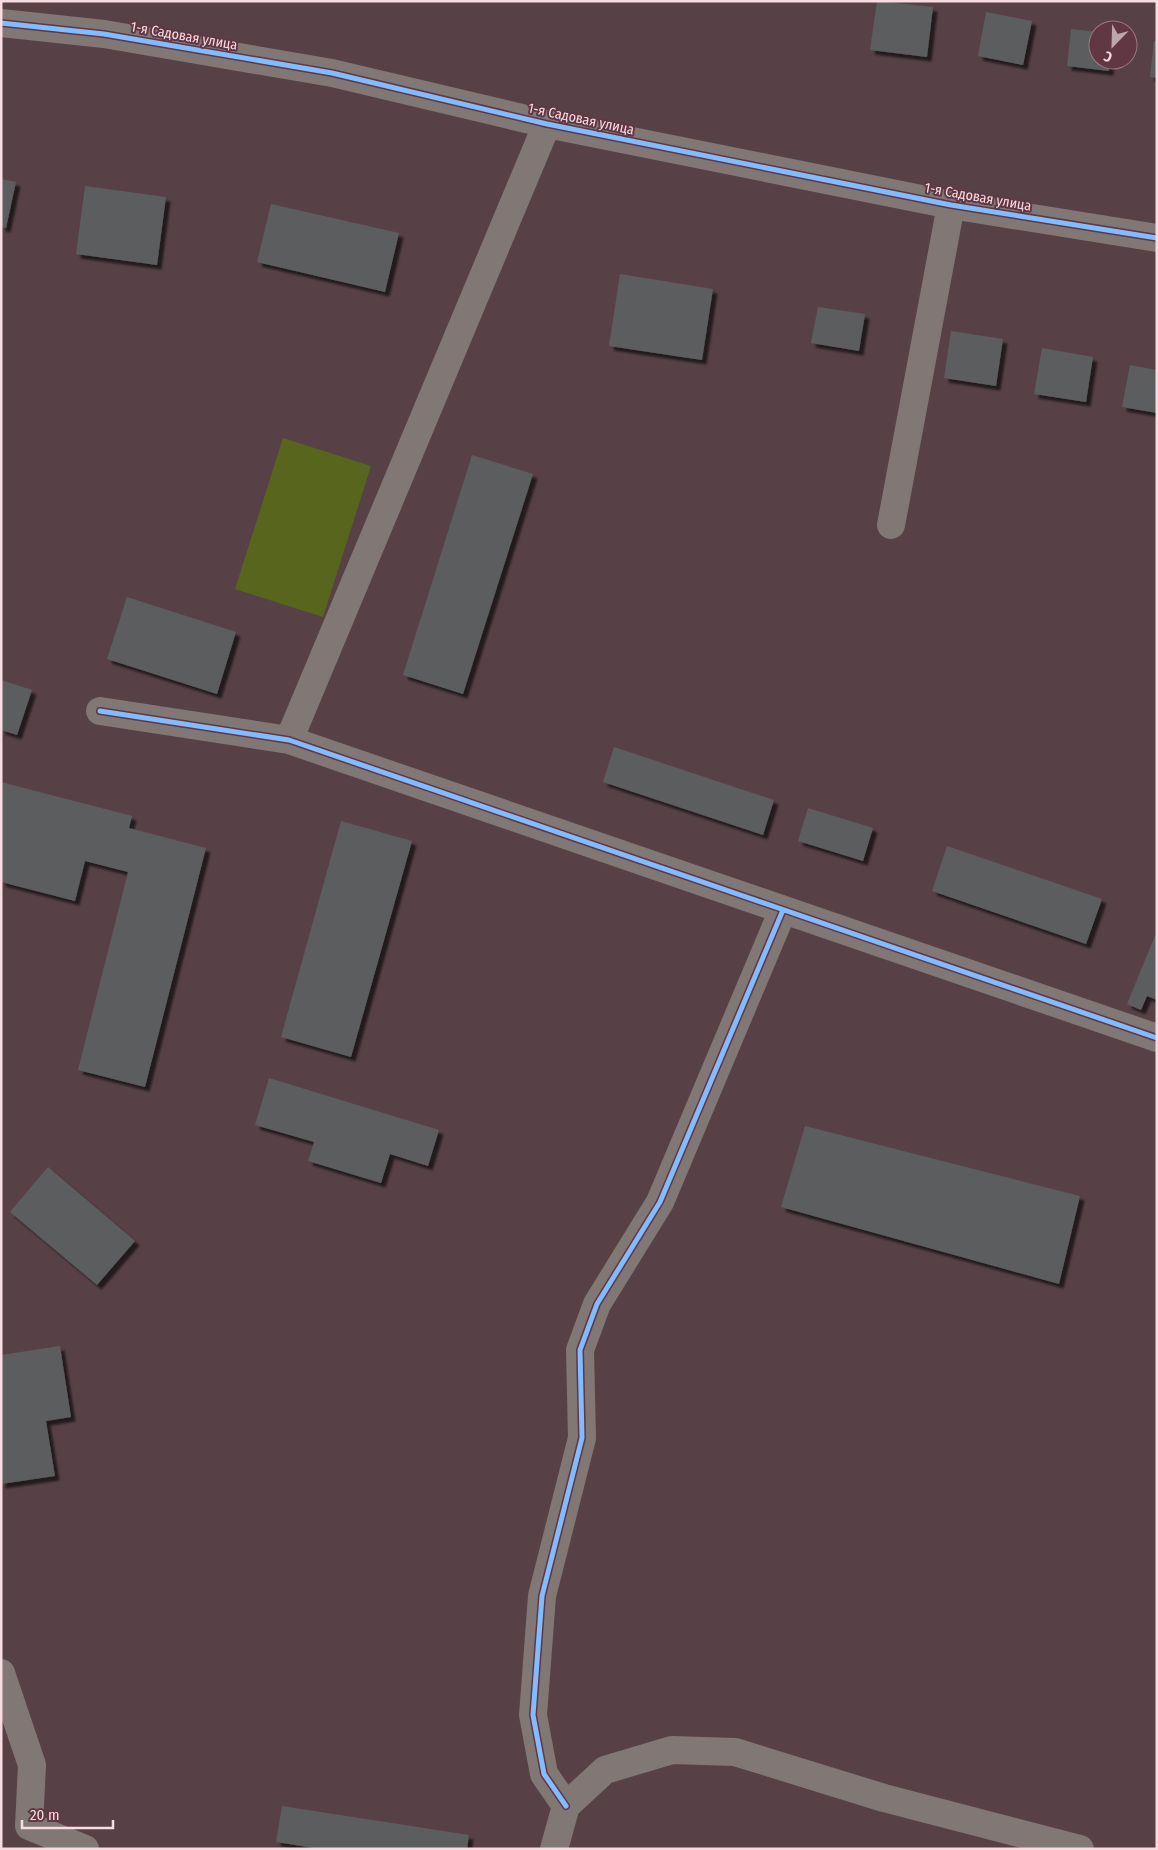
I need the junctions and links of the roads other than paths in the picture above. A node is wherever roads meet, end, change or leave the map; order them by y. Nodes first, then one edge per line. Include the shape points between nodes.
1 (1, 23) edge
2 (547, 124) junction
3 (951, 205) junction
4 (1157, 238) edge
5 (891, 525) dead end
6 (100, 711) dead end
7 (289, 740) junction
8 (783, 910) junction
9 (1157, 1038) edge
10 (1, 1673) edge
11 (566, 1806) junction
12 (28, 1837) edge
13 (85, 1849) edge
14 (554, 1849) edge
15 (1080, 1849) edge

1 - 2 street, 1-я Садовая улица via 104,34 332,73
2 - 3 street, 1-я Садовая улица
2 - 7 street
3 - 4 street, 1-я Садовая улица
3 - 5 street
6 - 7 street
7 - 8 street
8 - 9 street
8 - 11 street via 660,1202 597,1304 580,1350 582,1438 542,1596 533,1715 544,1774
10 - 12 street via 32,1765
11 - 14 street
11 - 15 street via 605,1770 672,1750 736,1752 884,1798
12 - 13 street

